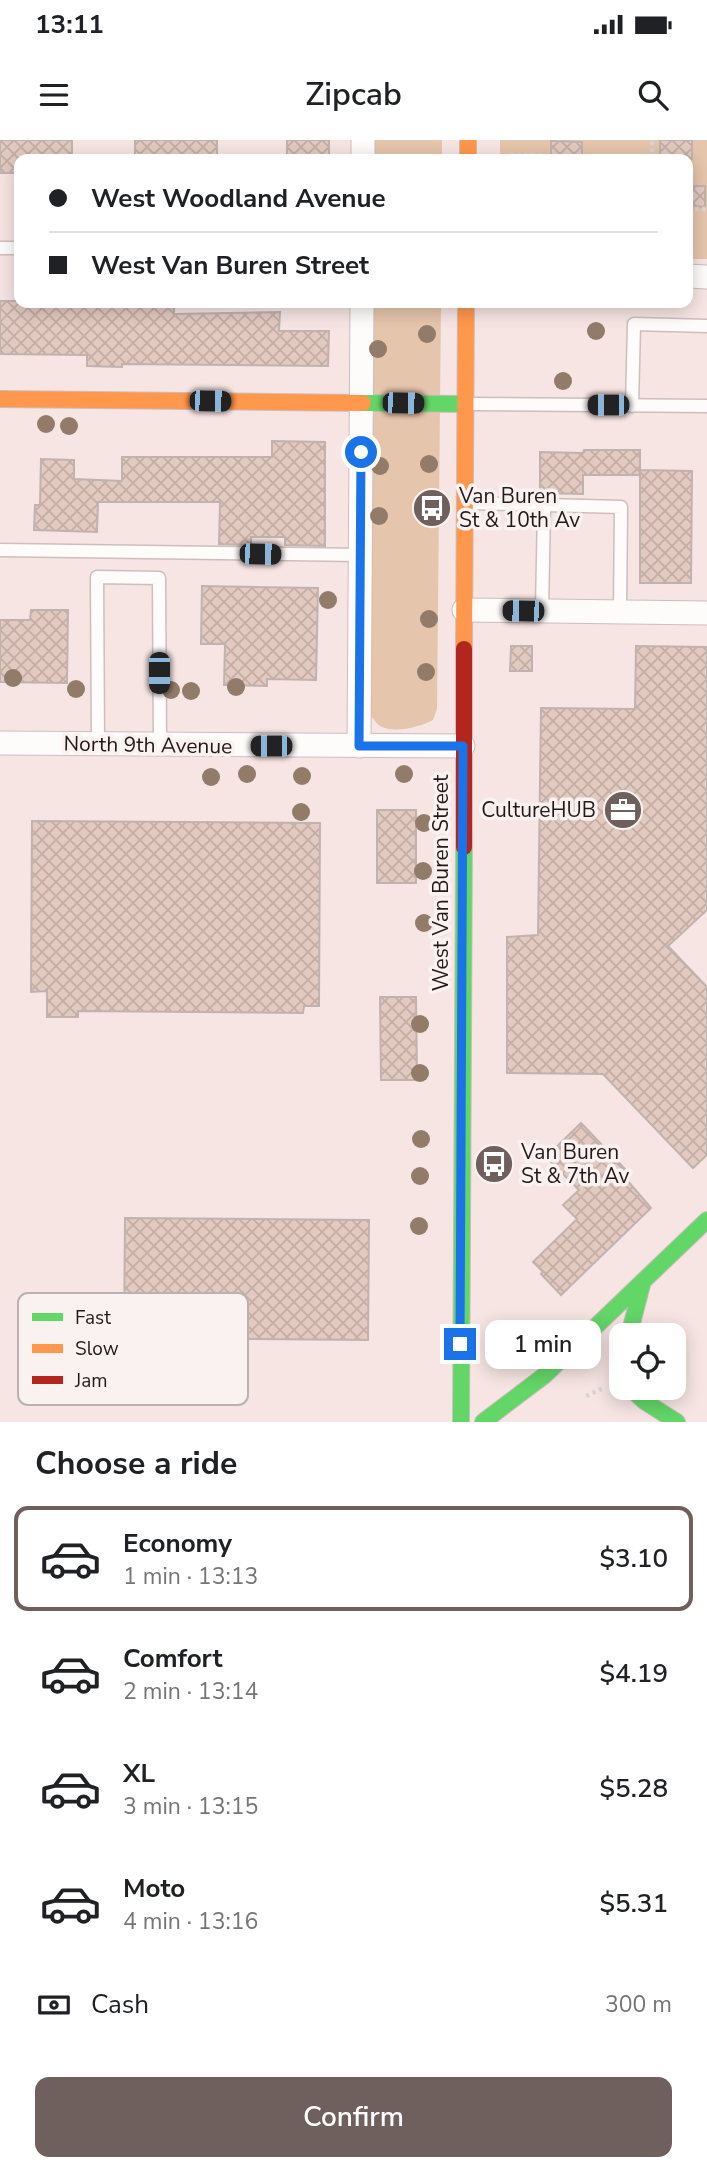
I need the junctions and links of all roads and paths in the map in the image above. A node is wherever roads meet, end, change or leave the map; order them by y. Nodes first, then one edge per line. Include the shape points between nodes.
1 (362, 308) edge
2 (466, 308) edge
3 (707, 326) edge
4 (0, 399) edge
5 (361, 403) junction
6 (465, 404) junction
7 (632, 405) junction
8 (707, 406) edge
9 (464, 503) junction
10 (544, 506) junction
11 (0, 550) edge
12 (360, 555) junction
13 (464, 610) junction
14 (542, 611) junction
15 (620, 612) junction
16 (707, 613) edge
17 (0, 743) edge
18 (98, 744) junction
19 (160, 745) junction
20 (359, 746) junction
21 (463, 746) junction
22 (705, 1224) edge
23 (643, 1281) junction
24 (632, 1323) edge
25 (609, 1386) edge
26 (586, 1396) dead end
27 (643, 1400) edge
28 (461, 1422) edge
29 (482, 1422) edge
30 (677, 1422) edge

1 - 5 street
2 - 6 main road, West Van Buren Street
3 - 7 lane via 634,324
4 - 5 main road
5 - 6 main road
5 - 12 street
6 - 7 lane
6 - 9 main road, West Van Buren Street
7 - 8 lane
9 - 10 lane
9 - 13 main road, West Van Buren Street
10 - 14 lane
10 - 15 lane via 621,507
11 - 12 lane
12 - 20 street
13 - 14 street
13 - 21 main road, West Van Buren Street
14 - 15 street
15 - 16 street
17 - 18 street, North 9th Avenue
18 - 19 street, North 9th Avenue
18 - 19 lane via 97,577 159,578
19 - 20 street, North 9th Avenue
20 - 21 street, North 9th Avenue
21 - 28 main road, West Van Buren Street
22 - 23 main road
23 - 24 main road
23 - 29 main road via 545,1375
25 - 26 path
27 - 30 main road

